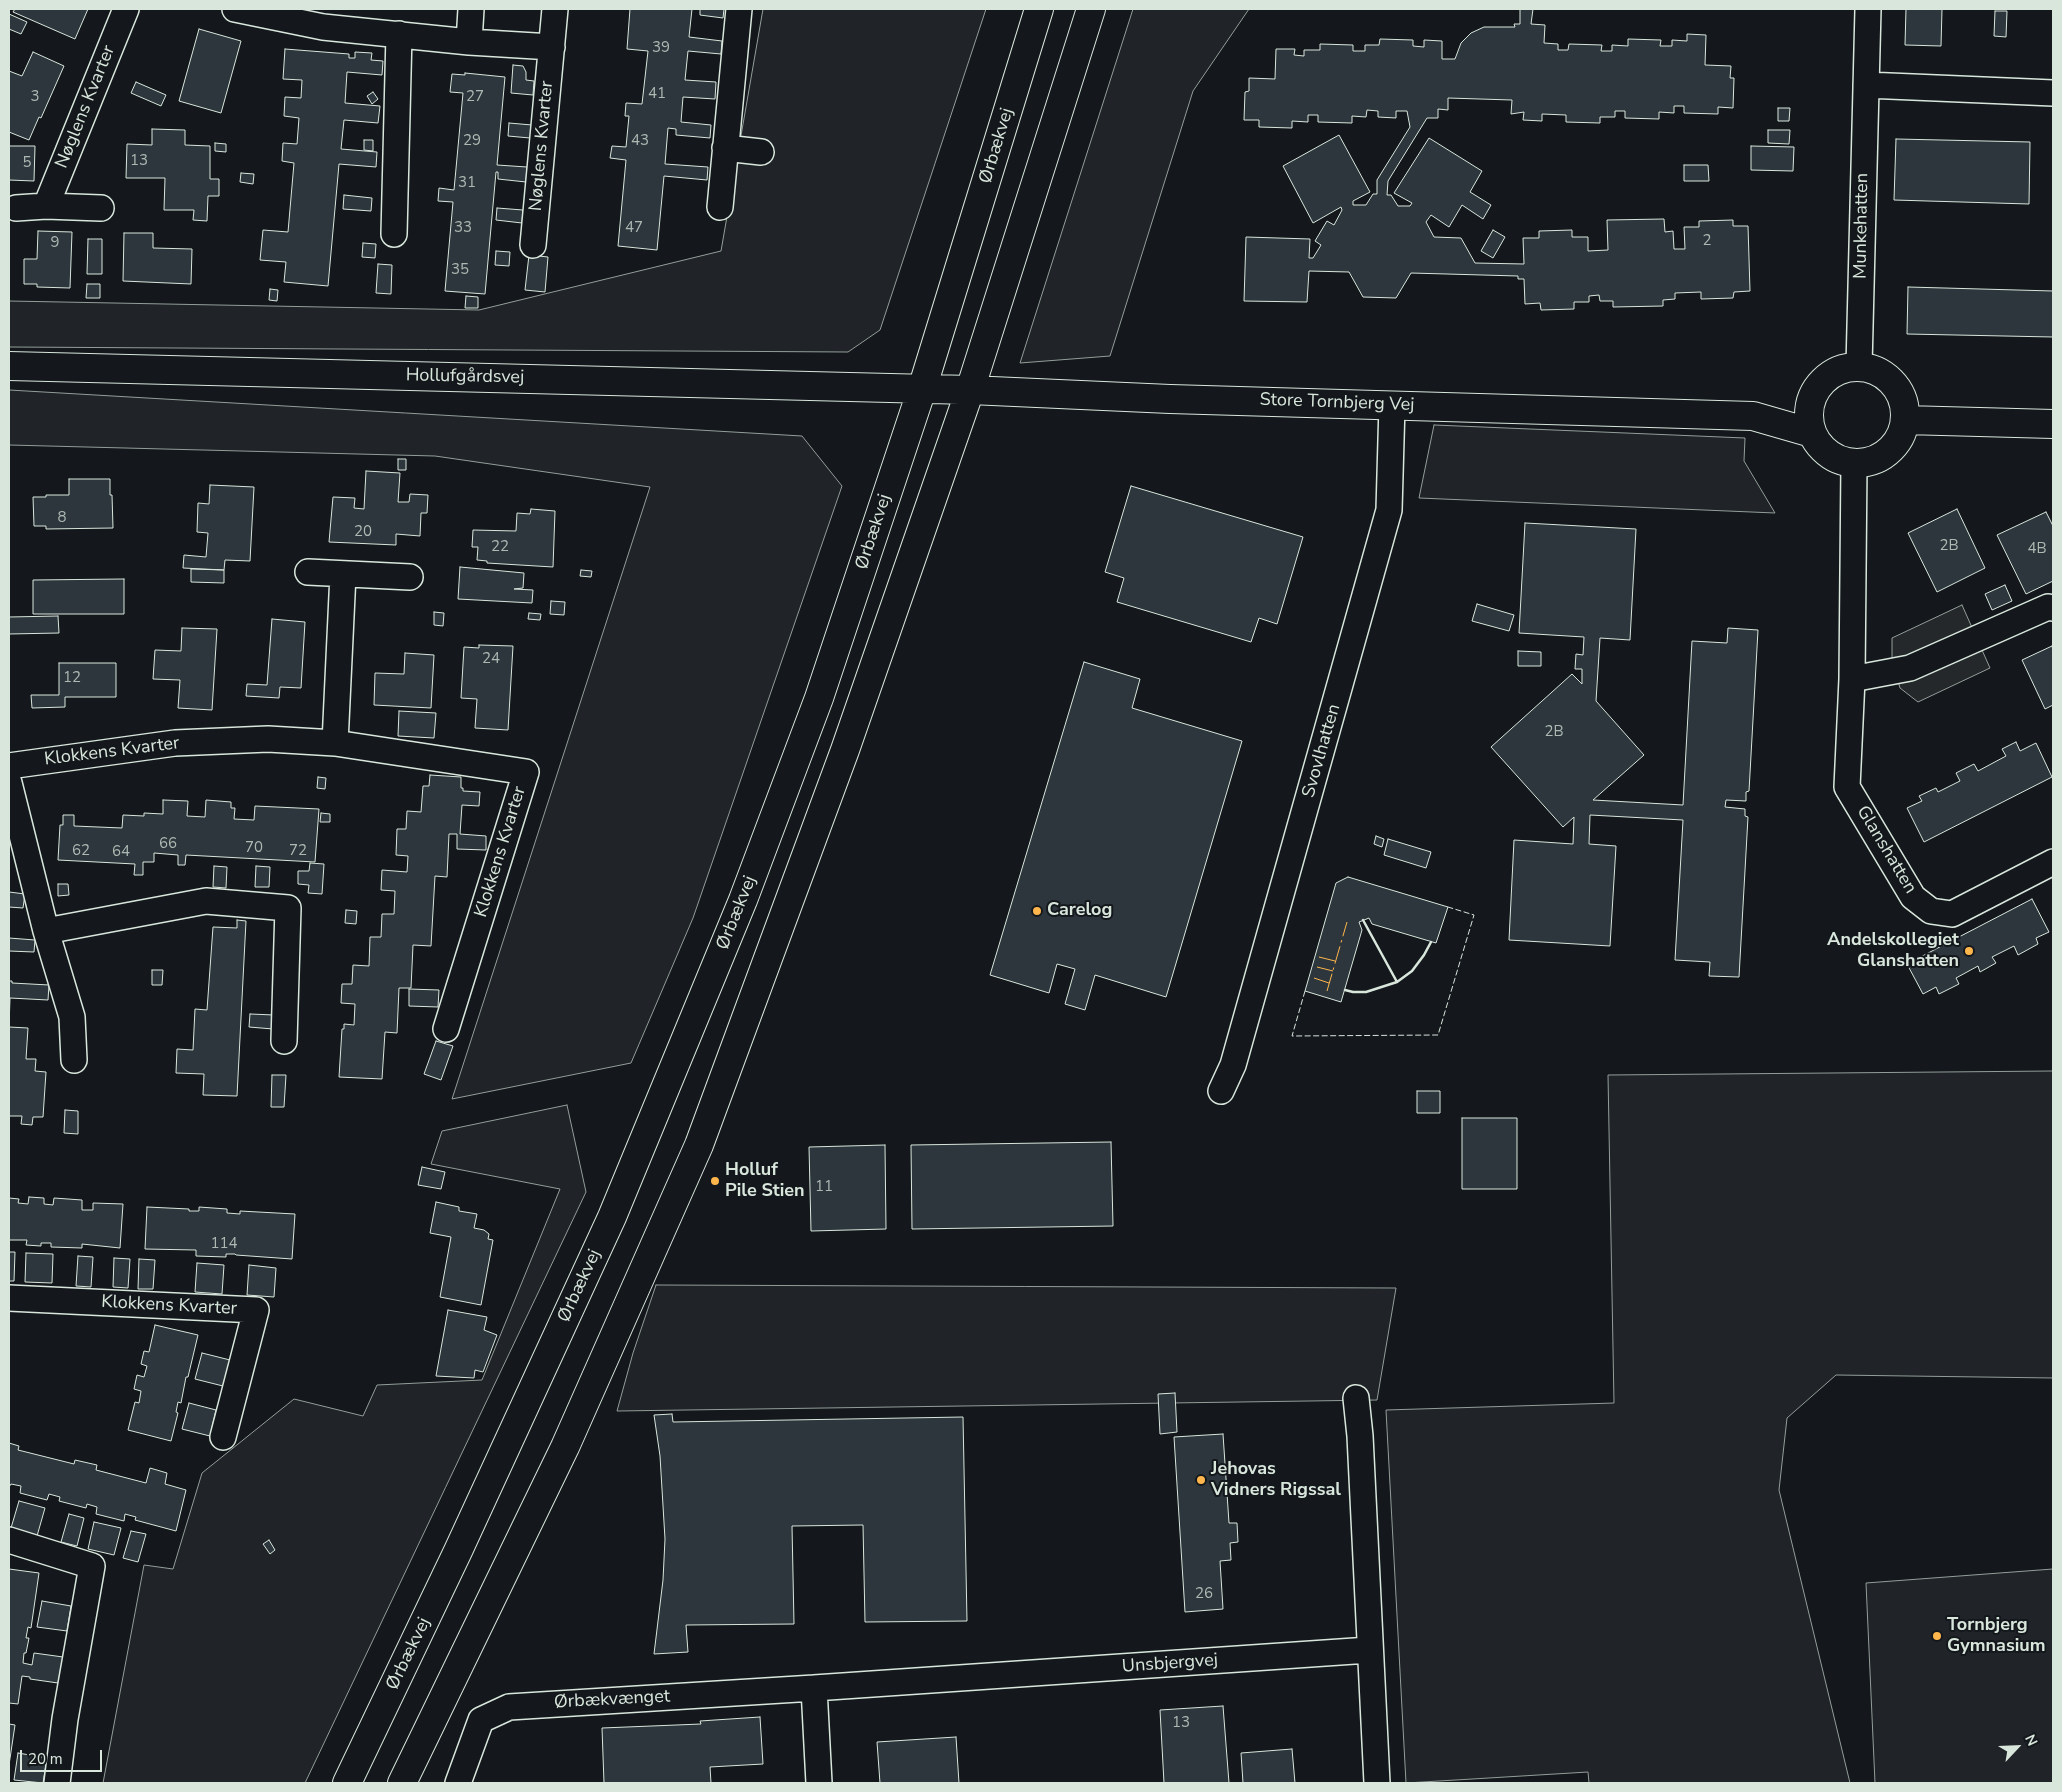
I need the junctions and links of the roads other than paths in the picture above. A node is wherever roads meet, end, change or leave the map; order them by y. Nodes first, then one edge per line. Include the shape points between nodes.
1 (126, 9) edge
2 (235, 9) edge
3 (471, 9) edge
4 (555, 9) edge
5 (739, 9) edge
6 (1039, 9) edge
7 (1091, 9) edge
8 (1868, 9) edge
9 (399, 34) junction
10 (469, 42) junction
11 (552, 47) junction
12 (1866, 85) junction
13 (2053, 93) edge
14 (726, 148) junction
15 (761, 152) dead end
16 (46, 206) junction
17 (720, 207) dead end
18 (16, 208) dead end
19 (101, 208) dead end
20 (394, 234) dead end
21 (533, 245) dead end
22 (9, 366) edge
23 (1859, 366) junction
24 (922, 389) junction
25 (970, 390) junction
26 (1812, 396) junction
27 (1392, 405) junction
28 (1753, 416) junction
29 (1905, 420) junction
30 (2053, 424) edge
31 (1812, 433) junction
32 (1854, 463) junction
33 (308, 572) dead end
34 (343, 574) junction
35 (410, 576) dead end
36 (2053, 608) edge
37 (1852, 679) junction
38 (336, 744) junction
39 (9, 766) edge
40 (9, 783) edge
41 (2053, 862) edge
42 (46, 930) junction
43 (446, 1029) dead end
44 (284, 1041) dead end
45 (74, 1060) dead end
46 (1221, 1091) dead end
47 (9, 1298) edge
48 (1356, 1398) dead end
49 (223, 1437) dead end
50 (9, 1540) edge
51 (1369, 1650) junction
52 (814, 1688) junction
53 (57, 1783) edge
54 (347, 1783) edge
55 (402, 1783) edge
56 (458, 1783) edge
57 (819, 1783) edge
58 (1377, 1783) edge

1 - 16 street, Nøglens Kvarter
2 - 9 street via 323,27
3 - 10 street
4 - 11 street, Nøglens Kvarter
5 - 14 street
6 - 24 main road, Ørbækvej
7 - 25 main road
8 - 12 street, Munkehatten
9 - 10 street
9 - 20 street
10 - 11 street
11 - 21 street, Nøglens Kvarter
12 - 13 street
12 - 23 street, Munkehatten
14 - 15 street
14 - 17 street
16 - 18 street
16 - 19 street
22 - 24 main road, Hollufgårdsvej
23 - 26 main road via 1831,374 1819,384
23 - 29 main road via 1888,378 1904,404
24 - 25 main road, Store Tornbjerg Vej
24 - 54 main road, Ørbækvej via 815,707 743,900 616,1208
25 - 27 main road, Store Tornbjerg Vej
25 - 55 main road via 845,750 699,1145 565,1447
26 - 28 main road, Store Tornbjerg Vej
26 - 31 main road via 1808,408
27 - 28 main road, Store Tornbjerg Vej
27 - 46 street, Svovlhatten via 1390,510 1233,1065
28 - 31 main road, Store Tornbjerg Vej
29 - 30 main road
29 - 32 main road via 1901,434 1883,456 1869,462
31 - 32 main road via 1829,455
32 - 37 street, Glanshatten
33 - 34 street
34 - 35 street
34 - 38 street
36 - 37 street via 2048,607 1910,668
37 - 41 street, Glanshatten via 1848,786 1913,897 1931,911 1952,914
38 - 39 street, Klokkens Kvarter via 268,739 174,743
38 - 43 street, Klokkens Kvarter via 526,772
40 - 42 street
42 - 44 street via 206,901 288,908
42 - 45 street via 72,1017
47 - 49 street, Klokkens Kvarter via 256,1310
48 - 51 street
50 - 53 street via 92,1566
51 - 52 street, Unsbjergvej
51 - 58 street
52 - 56 street, Ørbækvænget via 508,1707 481,1720
52 - 57 street

